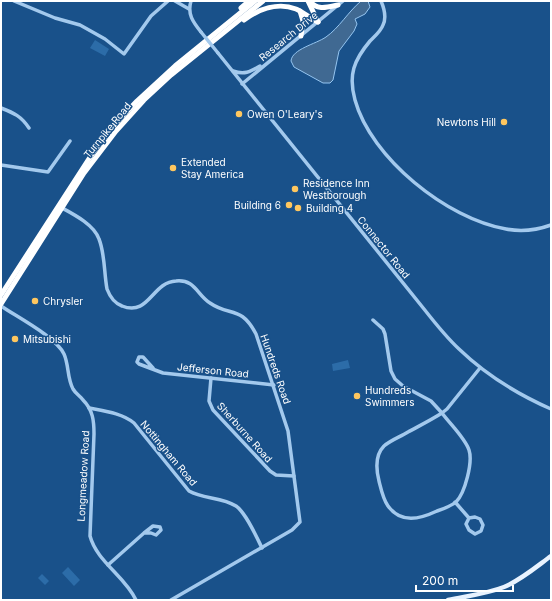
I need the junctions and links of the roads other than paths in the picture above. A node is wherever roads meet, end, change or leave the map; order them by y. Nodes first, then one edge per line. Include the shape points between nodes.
1 (14, 1) edge
2 (168, 1) edge
3 (175, 1) edge
4 (191, 1) edge
5 (249, 1) edge
6 (255, 1) edge
7 (263, 1) edge
8 (309, 1) edge
9 (343, 1) edge
10 (381, 1) edge
11 (338, 5) junction
12 (189, 9) junction
13 (300, 11) junction
14 (232, 19) junction
15 (318, 22) junction
16 (228, 29) junction
17 (301, 36) junction
18 (268, 62) junction
19 (232, 71) junction
20 (242, 84) junction
21 (1, 108) edge
22 (29, 128) dead end
23 (70, 141) dead end
24 (1, 165) edge
25 (62, 208) junction
26 (551, 225) edge
27 (1, 295) edge
28 (1, 305) edge
29 (373, 320) dead end
30 (152, 368) dead end
31 (480, 368) junction
32 (211, 378) junction
33 (274, 385) junction
34 (89, 408) junction
35 (551, 410) edge
36 (442, 413) junction
37 (294, 476) junction
38 (455, 502) junction
39 (469, 518) junction
40 (144, 533) dead end
41 (262, 548) junction
42 (551, 556) edge
43 (108, 565) junction
44 (136, 600) edge
45 (171, 600) edge
46 (448, 600) edge

1 - 2 street via 80,25 105,39 124,54 151,16
3 - 12 street
4 - 12 street
5 - 14 highway
6 - 14 highway, Turnpike Road
7 - 16 highway, Turnpike Road
8 - 11 highway via 323,8
8 - 15 highway
9 - 11 street, Research Drive
10 - 26 street via 385,14 383,25 356,59 352,83 360,115 378,144 423,190 460,214 508,230 535,229
11 - 15 street, Research Drive
12 - 19 street, Connector Road, bridge via 191,19
13 - 15 highway
13 - 16 highway via 284,6 271,7
13 - 17 highway via 303,21
14 - 27 highway, Turnpike Road via 175,66 114,125 94,151
15 - 17 street, Research Drive
16 - 25 highway, Turnpike Road via 171,75 132,113 94,158
17 - 18 street, Research Drive
18 - 19 street via 243,74
18 - 20 street, Research Drive
19 - 20 street, Connector Road
20 - 31 street, Connector Road via 424,309 458,348
21 - 22 street via 14,112
23 - 24 street via 48,172
25 - 28 highway, Turnpike Road
25 - 33 street, Hundreds Road via 90,227 99,238 107,289 114,301 127,308 141,306 168,282 189,283 209,303 237,313 248,322 256,334
28 - 34 street, Longmeadow Road via 62,348 70,384
29 - 36 street via 385,334 391,371 395,378 403,386 431,401
30 - 32 street, Jefferson Road via 163,373
31 - 35 street, Connector Road via 516,392
31 - 36 street
32 - 33 street, Jefferson Road
32 - 37 street, Sherburne Road via 209,401 213,410 270,471 276,475
33 - 37 street, Hundreds Road via 288,431
34 - 41 street, Nottingham Road via 130,420 189,491 239,509
34 - 43 street, Longmeadow Road via 94,434 90,536 95,550
36 - 38 street via 465,444 470,456 463,490
36 - 38 street via 388,443 380,452 377,469 388,507 406,519 421,518
37 - 41 street, Hundreds Road via 300,522 292,530
38 - 39 street
39 - 39 street via 466,524 469,530 475,534 481,531 483,525 480,519
40 - 43 street
41 - 45 street, Hundreds Road
42 - 46 main road via 504,587
43 - 44 street, Longmeadow Road via 129,588

